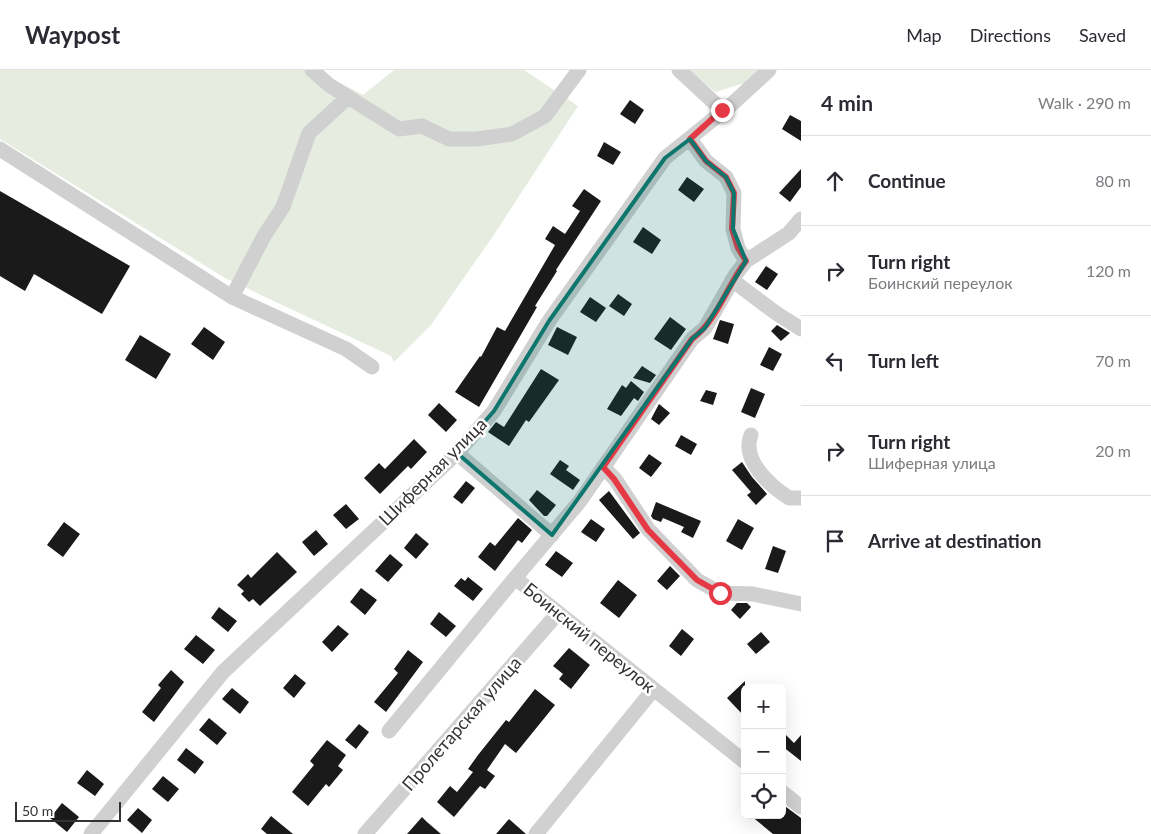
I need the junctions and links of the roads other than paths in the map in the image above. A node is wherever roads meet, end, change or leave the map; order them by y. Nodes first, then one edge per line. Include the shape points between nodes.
1 (312, 70) edge
2 (579, 70) edge
3 (679, 70) edge
4 (769, 70) edge
5 (348, 97) junction
6 (722, 110) junction
7 (690, 139) junction
8 (0, 149) edge
9 (801, 219) edge
10 (746, 261) junction
11 (732, 280) junction
12 (232, 297) junction
13 (801, 329) edge
14 (372, 367) dead end
15 (751, 435) dead end
16 (457, 453) junction
17 (603, 467) junction
18 (801, 498) edge
19 (552, 535) junction
20 (515, 578) junction
21 (801, 604) edge
22 (558, 613) junction
23 (653, 690) junction
24 (389, 731) dead end
25 (741, 759) edge
26 (786, 794) edge
27 (799, 800) edge
28 (91, 834) edge
29 (366, 834) edge
30 (536, 834) edge

1 - 5 street
2 - 5 street via 545,116 512,134 477,139 449,139 422,126 399,129
3 - 6 street
4 - 6 street, Шиферная улица
5 - 12 street via 309,133 283,207
6 - 7 street, Шиферная улица
7 - 10 street via 706,161 726,177 734,193 732,229
7 - 16 street, Шиферная улица via 665,158 549,321 494,411
8 - 12 street
9 - 10 street, Боинский переулок via 789,233
10 - 11 street, Боинский переулок
11 - 13 street
11 - 17 street, Боинский переулок via 705,328 692,339
12 - 14 street via 346,349
15 - 18 street via 748,450 762,473 789,498
16 - 19 street
16 - 28 street, Шиферная улица via 223,672
17 - 19 street, Боинский переулок
17 - 21 street via 648,530 697,580 720,593 754,594
19 - 20 street, Боинский переулок
20 - 22 street, Боинский переулок
20 - 24 street
22 - 23 street, Боинский переулок
22 - 29 street, Пролетарская улица
23 - 25 street, Боинский переулок
23 - 30 street
26 - 27 street

